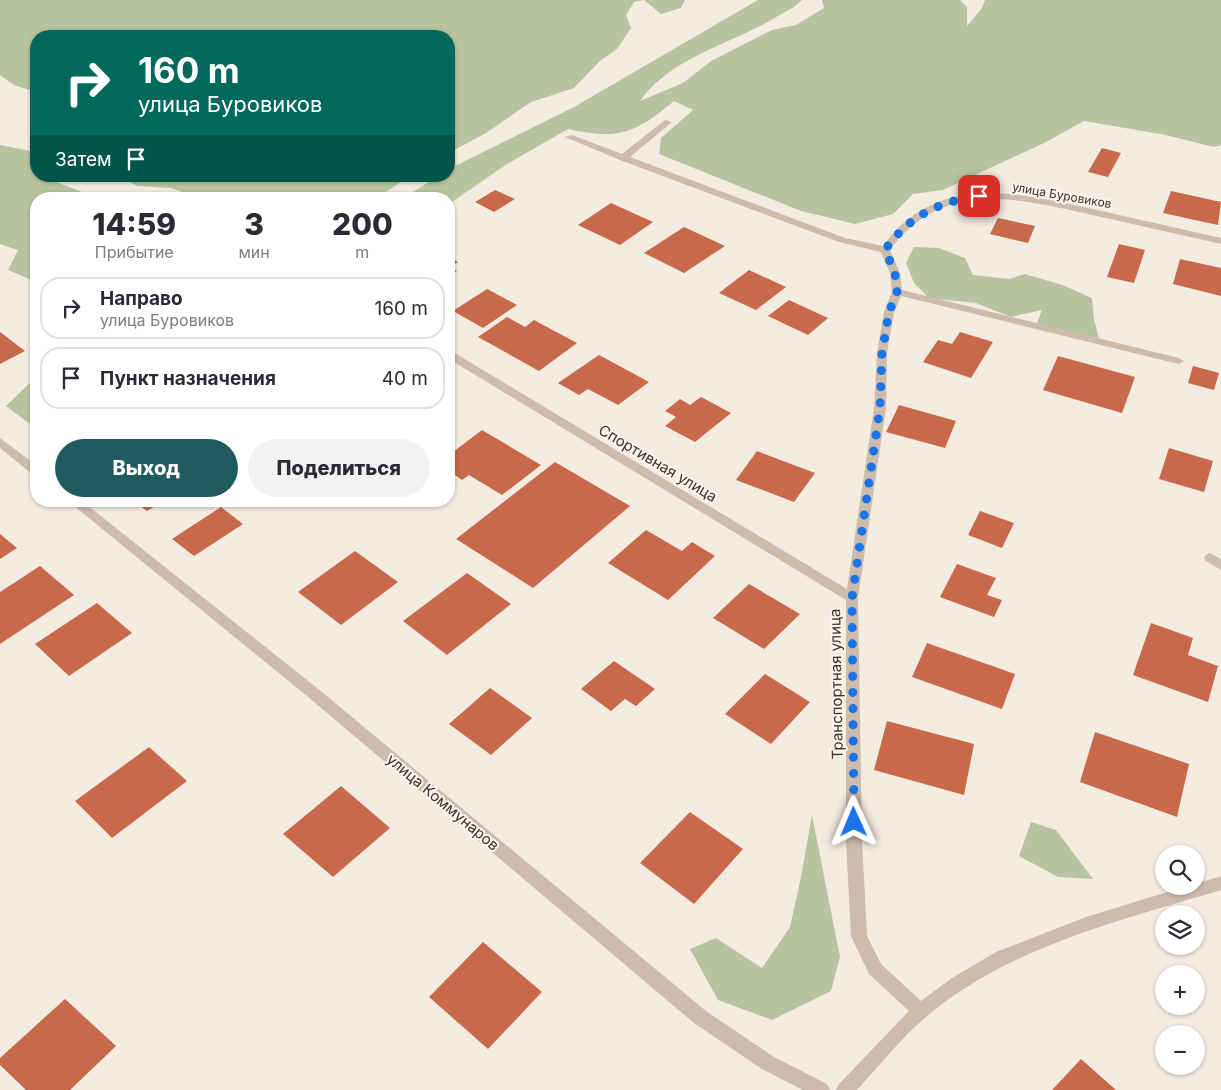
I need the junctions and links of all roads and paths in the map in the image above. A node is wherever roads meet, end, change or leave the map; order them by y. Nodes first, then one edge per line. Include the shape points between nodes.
1 (668, 122) dead end
2 (569, 137) dead end
3 (623, 158) junction
4 (1221, 240) edge
5 (885, 250) junction
6 (897, 292) junction
7 (455, 358) edge
8 (1179, 361) dead end
9 (0, 442) edge
10 (30, 466) edge
11 (81, 507) edge
12 (852, 598) junction
13 (1221, 882) edge
14 (920, 1011) junction
15 (821, 1090) edge
16 (845, 1090) edge

1 - 3 street
2 - 3 street
3 - 5 street via 842,240
4 - 5 street, улица Буровиков via 1065,206 1010,197 979,196 931,208 896,234
5 - 6 street via 895,273
6 - 8 street
6 - 12 street, Транспортная улица via 889,312 882,353 880,408
7 - 12 street, Спортивная улица
9 - 10 street
11 - 15 street, улица Коммунаров via 312,692 700,1017 768,1063
12 - 14 street, Транспортная улица via 854,840 859,936 875,969
13 - 14 street via 1086,924 1002,957
14 - 16 street

